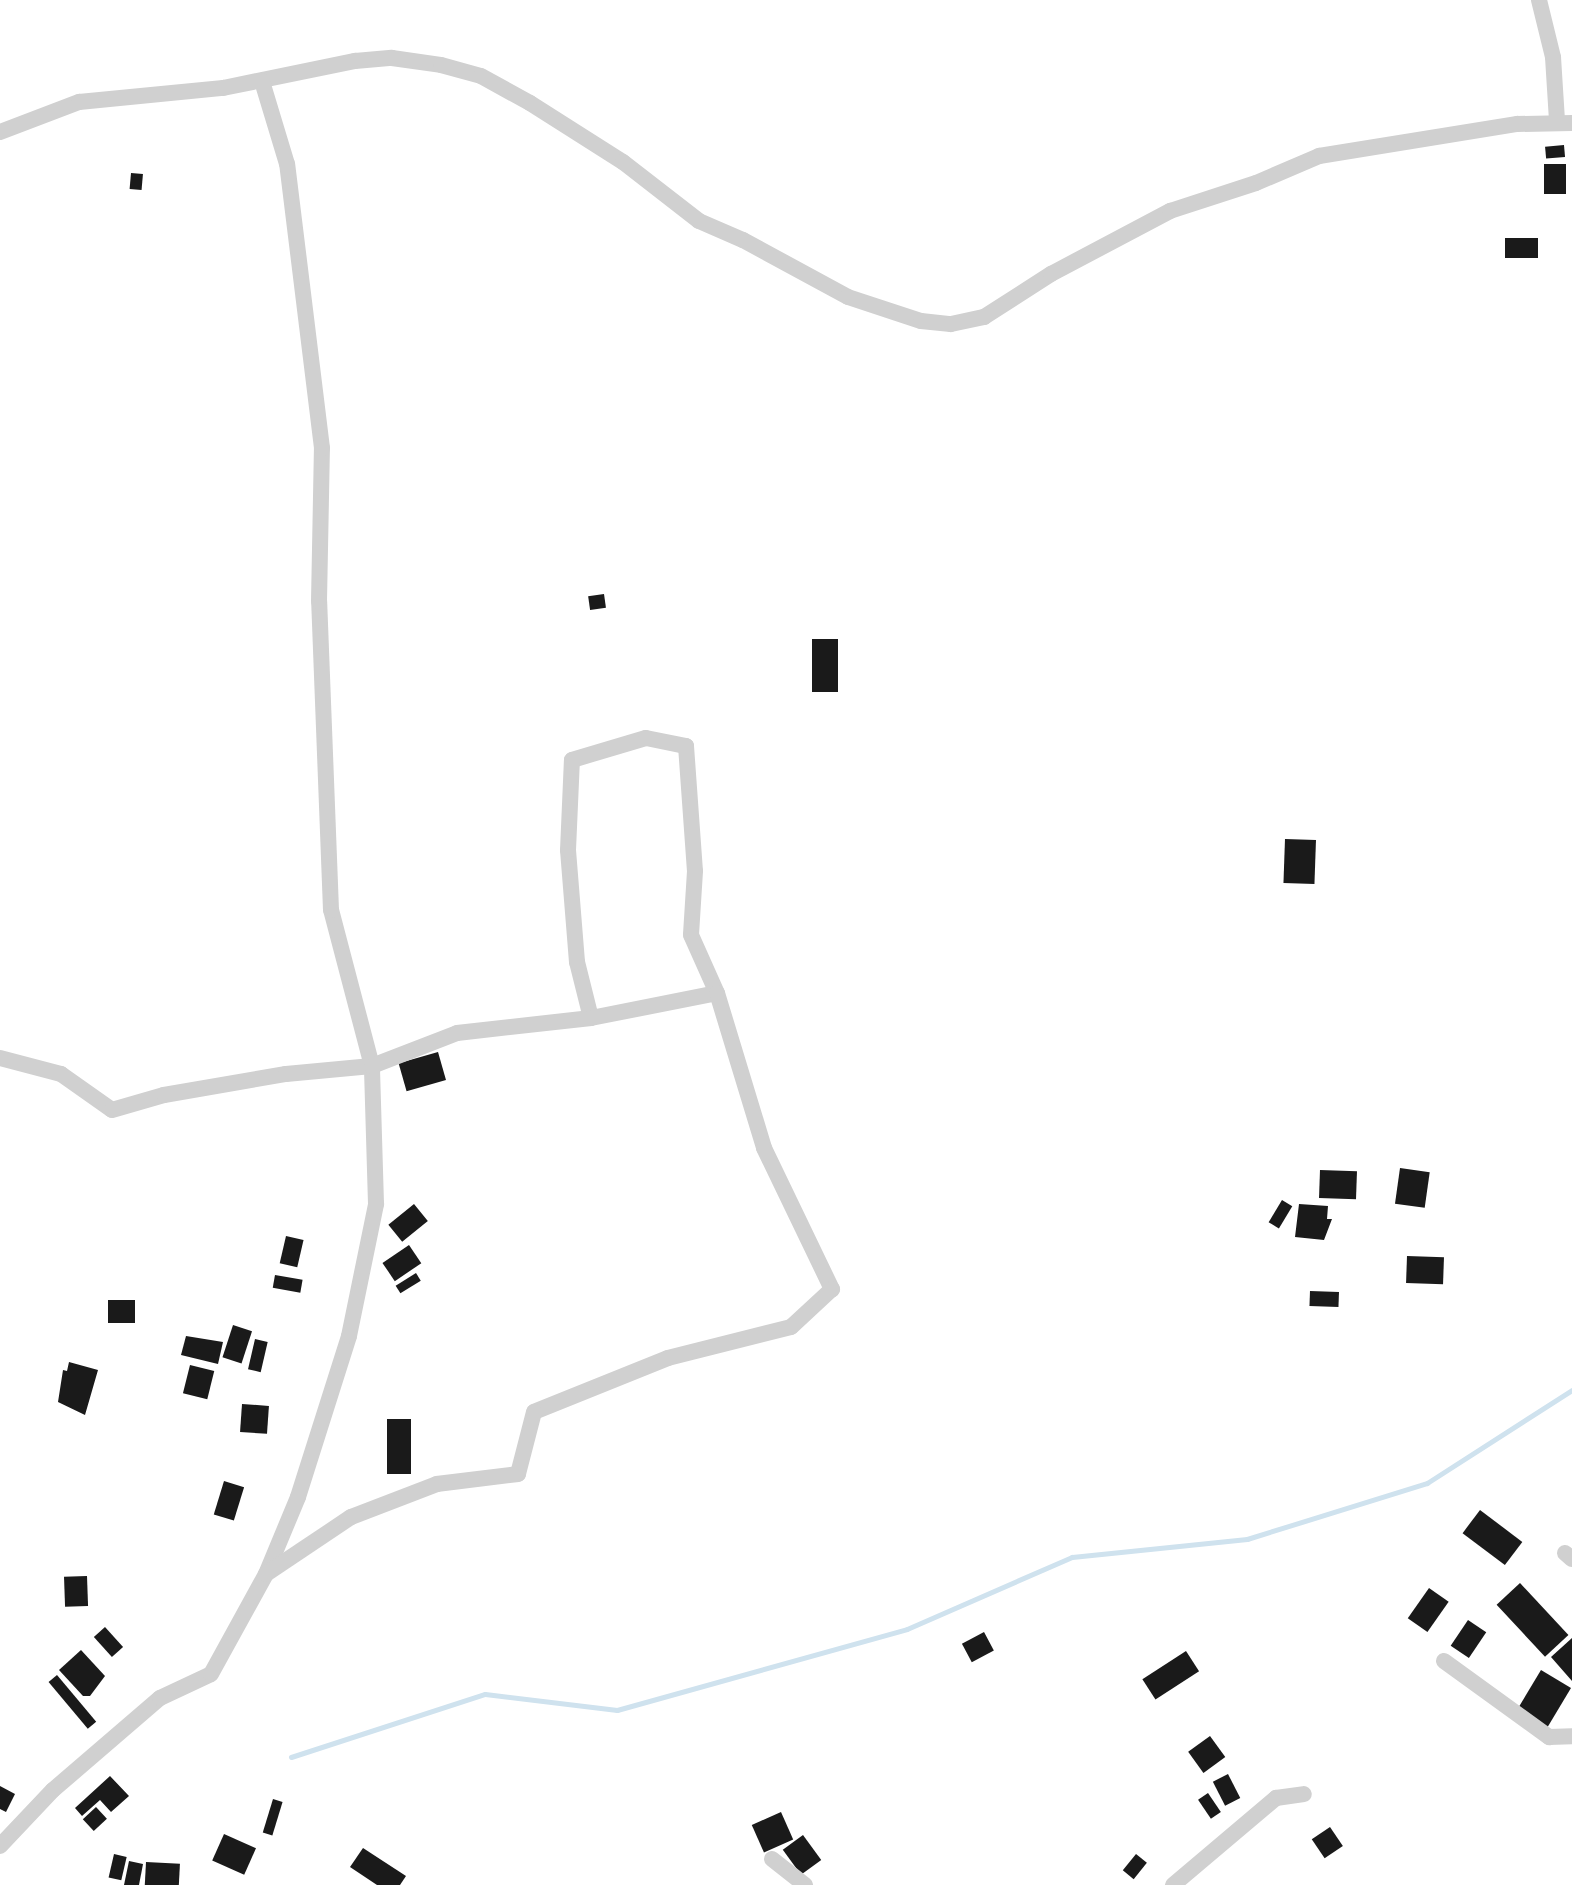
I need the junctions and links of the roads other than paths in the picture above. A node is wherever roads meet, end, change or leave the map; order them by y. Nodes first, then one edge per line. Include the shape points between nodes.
1 (1539, 0) edge
2 (262, 82) junction
3 (1564, 122) edge
4 (0, 132) edge
5 (717, 993) junction
6 (591, 1018) junction
7 (0, 1058) edge
8 (372, 1066) junction
9 (266, 1574) junction
10 (1444, 1661) dead end
11 (1572, 1736) edge
12 (1304, 1794) dead end
13 (0, 1846) edge
14 (772, 1859) dead end
15 (805, 1885) edge
16 (1173, 1885) edge

1 - 3 street
2 - 3 street via 355,61 392,58 481,76 623,162 699,221 848,297 921,321 951,324 984,317 1051,274 1170,211 1256,183 1319,156
2 - 4 street via 79,102
2 - 8 street via 287,164 322,448 319,601 331,910
5 - 6 street
5 - 6 street via 691,935 695,871 687,746 646,738 572,760 568,850 577,962
5 - 9 street via 764,1148 832,1289 791,1327 668,1358 534,1412 518,1474 437,1484 351,1517
6 - 8 street via 457,1033
7 - 8 street via 61,1074 112,1110 164,1095 286,1074
8 - 9 street via 376,1204 349,1336 298,1497
9 - 13 street via 211,1674 160,1698 52,1790
10 - 11 street via 1549,1737
12 - 16 street via 1276,1798
14 - 15 street

